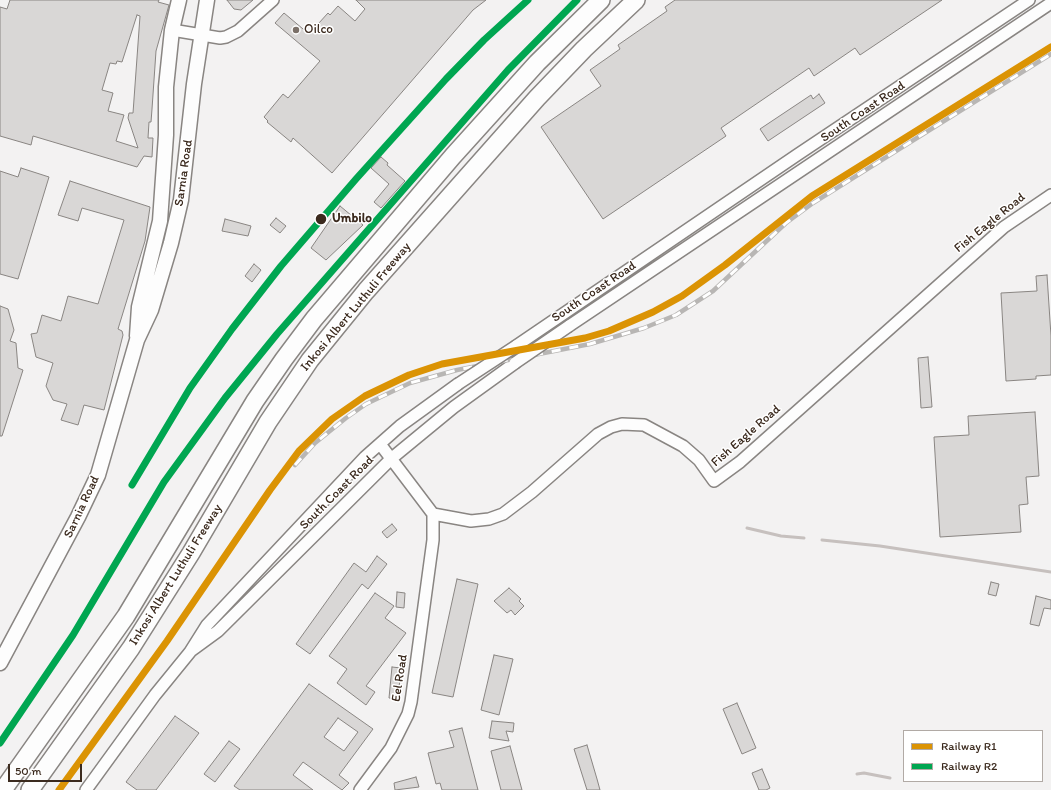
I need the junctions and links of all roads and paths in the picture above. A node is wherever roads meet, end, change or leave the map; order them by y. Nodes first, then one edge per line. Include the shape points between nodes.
1 (179, 0) edge
2 (207, 0) edge
3 (273, 0) edge
4 (601, 0) edge
5 (636, 0) edge
6 (1029, 0) edge
7 (1051, 2) edge
8 (172, 30) junction
9 (200, 36) junction
10 (1051, 195) edge
11 (137, 340) junction
12 (380, 444) junction
13 (392, 458) junction
14 (433, 514) junction
15 (190, 652) junction
16 (0, 663) edge
17 (3, 790) edge
18 (30, 790) edge
19 (86, 790) edge
20 (360, 790) edge

1 - 8 main road, Sarnia Road
2 - 9 main road, Sarnia Road
3 - 9 street via 231,35 220,38
4 - 17 highway, Inkosi Albert Luthuli Freeway via 537,63 453,156 314,319 255,401 126,616
5 - 18 highway, Inkosi Albert Luthuli Freeway via 537,98 366,291 310,360 268,422 191,554 131,648
6 - 12 street, South Coast Road, bridge via 458,384
7 - 13 street, South Coast Road, bridge via 568,326 454,408
8 - 9 street
8 - 11 main road, Sarnia Road via 166,87 166,135 160,221 139,308
9 - 11 main road, Sarnia Road via 181,200 151,310
10 - 14 street, Fish Eagle Road via 1004,227 740,462 714,482 703,464 683,446 648,426 638,423 622,424 598,434 503,514 490,519 471,521
11 - 16 main road, Sarnia Road via 98,475
12 - 13 street
12 - 15 street, South Coast Road via 343,479 207,625
13 - 14 street
13 - 15 street, South Coast Road via 218,631
14 - 20 street, Eel Road via 432,557 408,714 391,748
15 - 19 street, South Coast Road via 155,695

